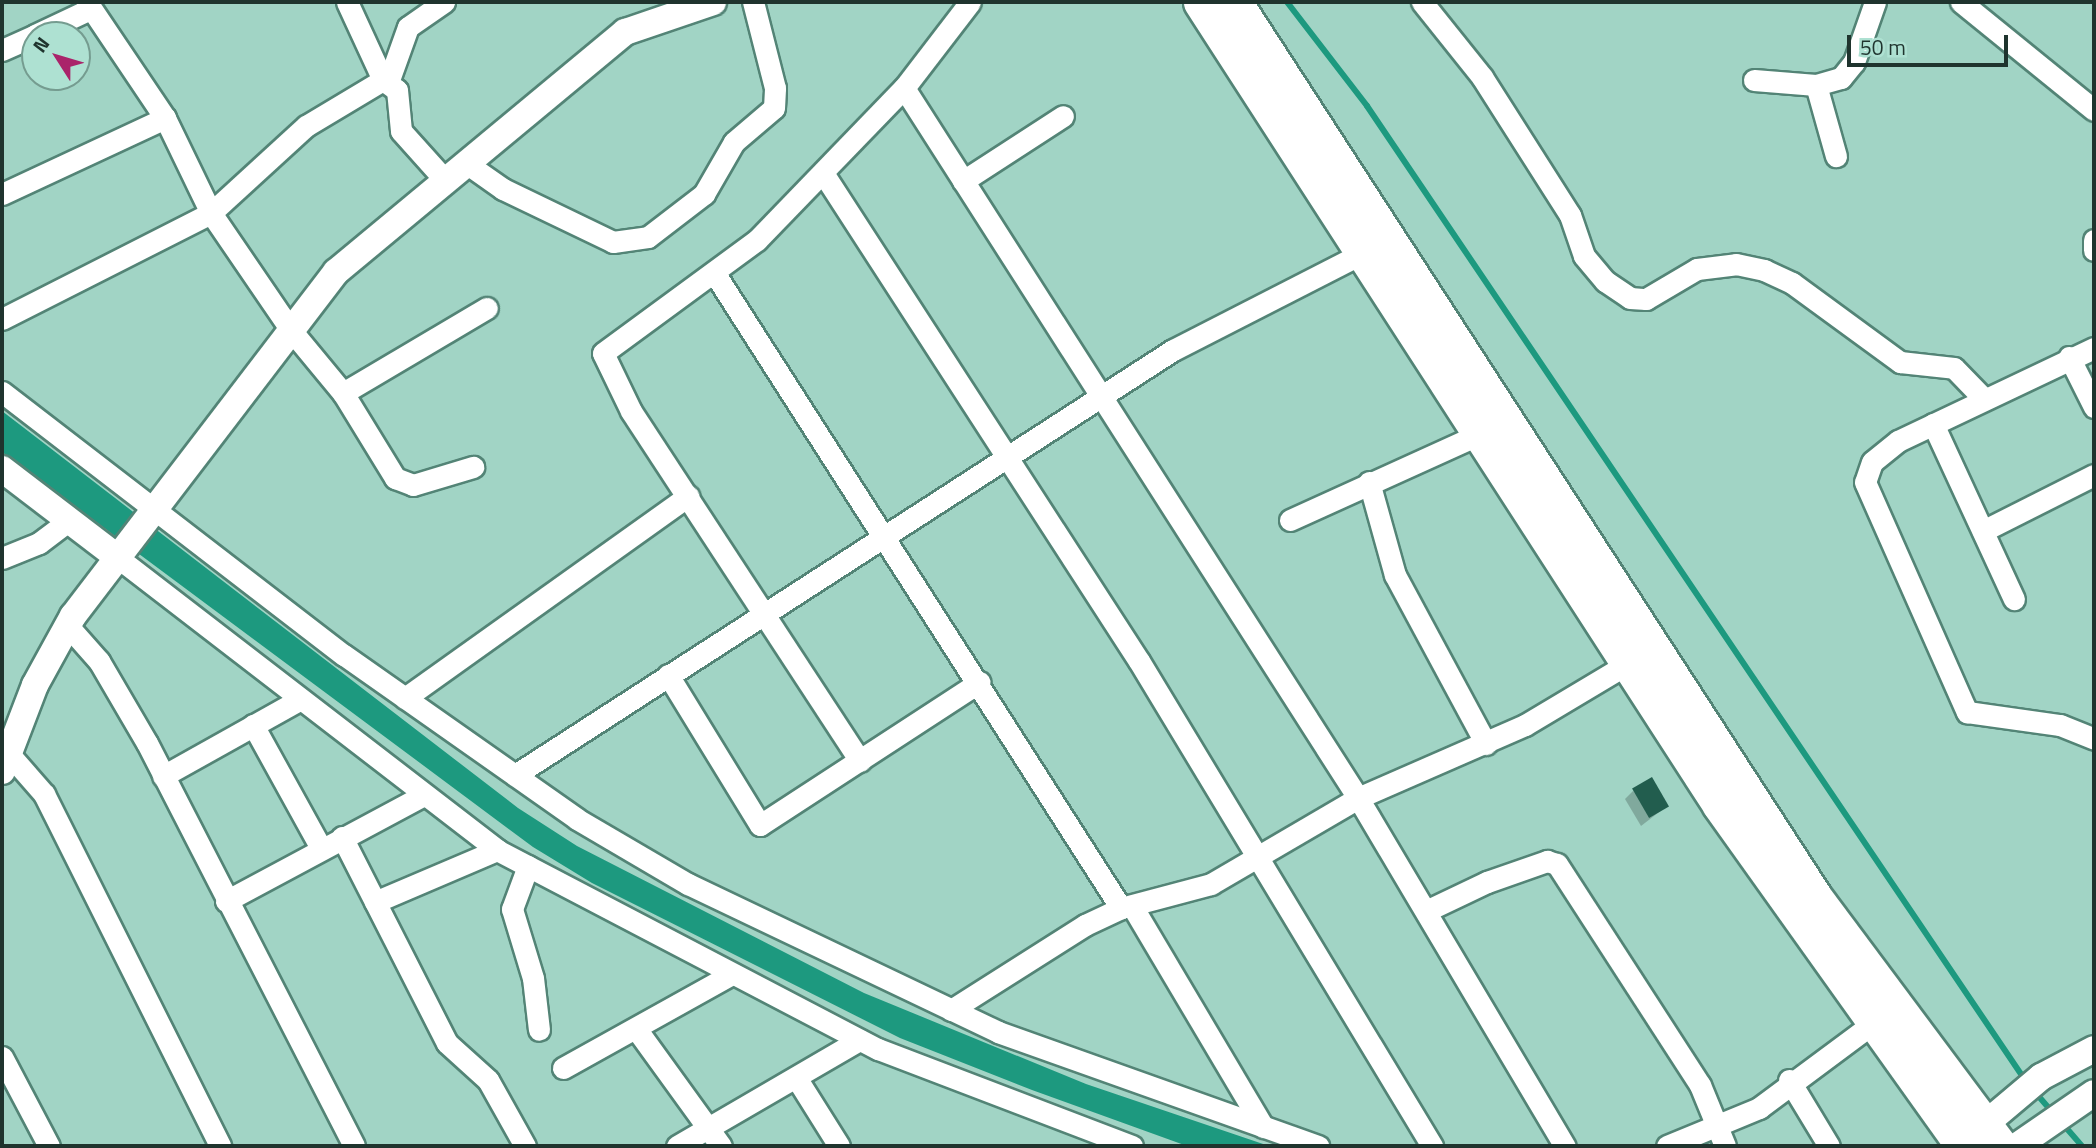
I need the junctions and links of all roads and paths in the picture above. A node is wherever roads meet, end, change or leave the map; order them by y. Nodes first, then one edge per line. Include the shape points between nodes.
1 (346, 2) edge
2 (444, 2) edge
3 (713, 2) edge
4 (753, 2) edge
5 (970, 2) edge
6 (1201, 2) edge
7 (1234, 2) edge
8 (1422, 2) edge
9 (1875, 2) edge
10 (1961, 2) edge
11 (89, 6) edge
12 (61, 21) edge
13 (21, 41) edge
14 (2, 50) edge
15 (386, 80) junction
16 (1754, 80) dead end
17 (1816, 85) junction
18 (904, 88) junction
19 (2094, 110) edge
20 (1063, 116) dead end
21 (165, 118) junction
22 (1836, 156) dead end
23 (466, 163) junction
24 (823, 173) junction
25 (444, 179) junction
26 (963, 181) junction
27 (2, 194) edge
28 (211, 213) junction
29 (2094, 240) edge
30 (1377, 244) junction
31 (2094, 250) edge
32 (715, 274) junction
33 (487, 308) dead end
34 (2, 319) edge
35 (290, 329) junction
36 (2094, 348) edge
37 (2069, 358) junction
38 (2, 392) edge
39 (343, 394) junction
40 (1101, 396) junction
41 (1984, 399) junction
42 (2094, 407) edge
43 (1933, 424) junction
44 (1482, 433) junction
45 (1008, 456) junction
46 (473, 467) dead end
47 (2, 469) edge
48 (2094, 475) edge
49 (1369, 482) junction
50 (688, 496) junction
51 (152, 511) junction
52 (69, 520) junction
53 (1290, 520) dead end
54 (1983, 531) junction
55 (884, 536) junction
56 (120, 554) junction
57 (2, 558) edge
58 (2014, 598) dead end
59 (764, 613) junction
60 (68, 626) junction
61 (1627, 664) junction
62 (668, 675) junction
63 (979, 682) junction
64 (405, 698) junction
65 (299, 700) junction
66 (253, 725) junction
67 (2094, 739) edge
68 (1486, 744) junction
69 (860, 761) junction
70 (6, 763) edge
71 (515, 775) junction
72 (163, 776) junction
73 (424, 795) junction
74 (1359, 798) junction
75 (342, 837) junction
76 (321, 848) junction
77 (497, 850) junction
78 (1258, 857) junction
79 (528, 866) junction
80 (226, 901) junction
81 (375, 902) junction
82 (1126, 907) junction
83 (1426, 911) junction
84 (730, 975) junction
85 (951, 1010) junction
86 (1872, 1024) junction
87 (539, 1030) dead end
88 (638, 1030) junction
89 (859, 1040) junction
90 (2094, 1049) edge
91 (2, 1057) edge
92 (564, 1068) dead end
93 (797, 1079) junction
94 (1789, 1080) junction
95 (2094, 1093) edge
96 (1262, 1128) junction
97 (1721, 1137) edge
98 (716, 1138) edge
99 (1978, 1140) edge
100 (49, 1146) edge
101 (220, 1146) edge
102 (354, 1146) edge
103 (525, 1146) edge
104 (677, 1146) edge
105 (839, 1146) edge
106 (1132, 1146) edge
107 (1318, 1146) edge
108 (1432, 1146) edge
109 (1564, 1146) edge
110 (1667, 1146) edge
111 (1829, 1146) edge
112 (2017, 1146) edge

1 - 15 street
2 - 15 street via 408,27
3 - 23 street via 625,32
4 - 23 street via 775,88 774,108 734,142 704,194 648,237 613,242 503,189
5 - 18 street
6 - 30 highway
7 - 30 highway
8 - 41 street via 1482,77 1570,215 1584,256 1605,281 1630,298 1646,299 1697,269 1736,264 1764,270 1792,283 1900,362 1954,368
9 - 17 street via 1848,71 1833,83
10 - 19 street
11 - 12 street
11 - 21 street
13 - 14 street
15 - 25 street via 397,90 396,122
15 - 28 street via 306,126
16 - 17 street
17 - 22 street
18 - 24 street
18 - 26 street
20 - 26 street
21 - 27 street
21 - 28 street
23 - 25 street
24 - 32 street
24 - 45 street
25 - 35 street via 356,251
26 - 40 street
28 - 34 street
28 - 35 street
29 - 31 street
30 - 40 street via 1173,350
30 - 44 highway
30 - 99 highway
32 - 50 street via 603,353 631,411
32 - 55 street
33 - 39 street
35 - 39 street
35 - 51 street
36 - 37 street
37 - 41 street
37 - 42 street
38 - 51 street
39 - 46 street via 400,483 413,485
40 - 45 street
40 - 74 street
41 - 43 street
43 - 54 street
43 - 67 street via 1879,454 1865,482 1959,702 1975,717 2060,725
44 - 49 street
44 - 61 highway
45 - 55 street
45 - 78 street
47 - 52 street
48 - 54 street
49 - 53 street
49 - 68 street via 1395,575
50 - 59 street
50 - 64 street
51 - 56 street
51 - 64 street
52 - 56 street
52 - 57 street via 38,543
54 - 58 street
55 - 59 street
55 - 63 street
56 - 60 street
56 - 65 street
59 - 62 street
59 - 69 street
60 - 70 street via 35,685
60 - 72 street via 99,661
61 - 68 street
61 - 86 highway
62 - 69 street via 760,825
62 - 71 street
63 - 69 street
63 - 82 street
64 - 71 street
65 - 66 street
65 - 73 street
66 - 72 street
66 - 76 street
68 - 74 street
70 - 101 street via 44,794
71 - 85 street via 688,884
72 - 80 street
73 - 75 street
73 - 77 street
74 - 78 street
74 - 83 street
75 - 76 street
75 - 81 street
76 - 80 street
77 - 79 street
77 - 81 street
78 - 82 street via 1211,884
78 - 108 street
79 - 84 street
79 - 87 street via 512,909 533,978
80 - 102 street
81 - 103 street via 447,1043 488,1080
82 - 85 street
82 - 96 street
83 - 97 street via 1487,882 1547,861 1557,864 1700,1085
83 - 109 street
84 - 88 street
84 - 89 street
85 - 96 street
86 - 94 street
86 - 99 highway
88 - 92 street
88 - 98 street
89 - 93 street
89 - 106 street via 988,1096
90 - 99 street via 2041,1077
91 - 100 street
93 - 98 street
93 - 105 street
94 - 97 street
94 - 111 street
95 - 112 street
96 - 107 street
97 - 110 street
98 - 104 street

